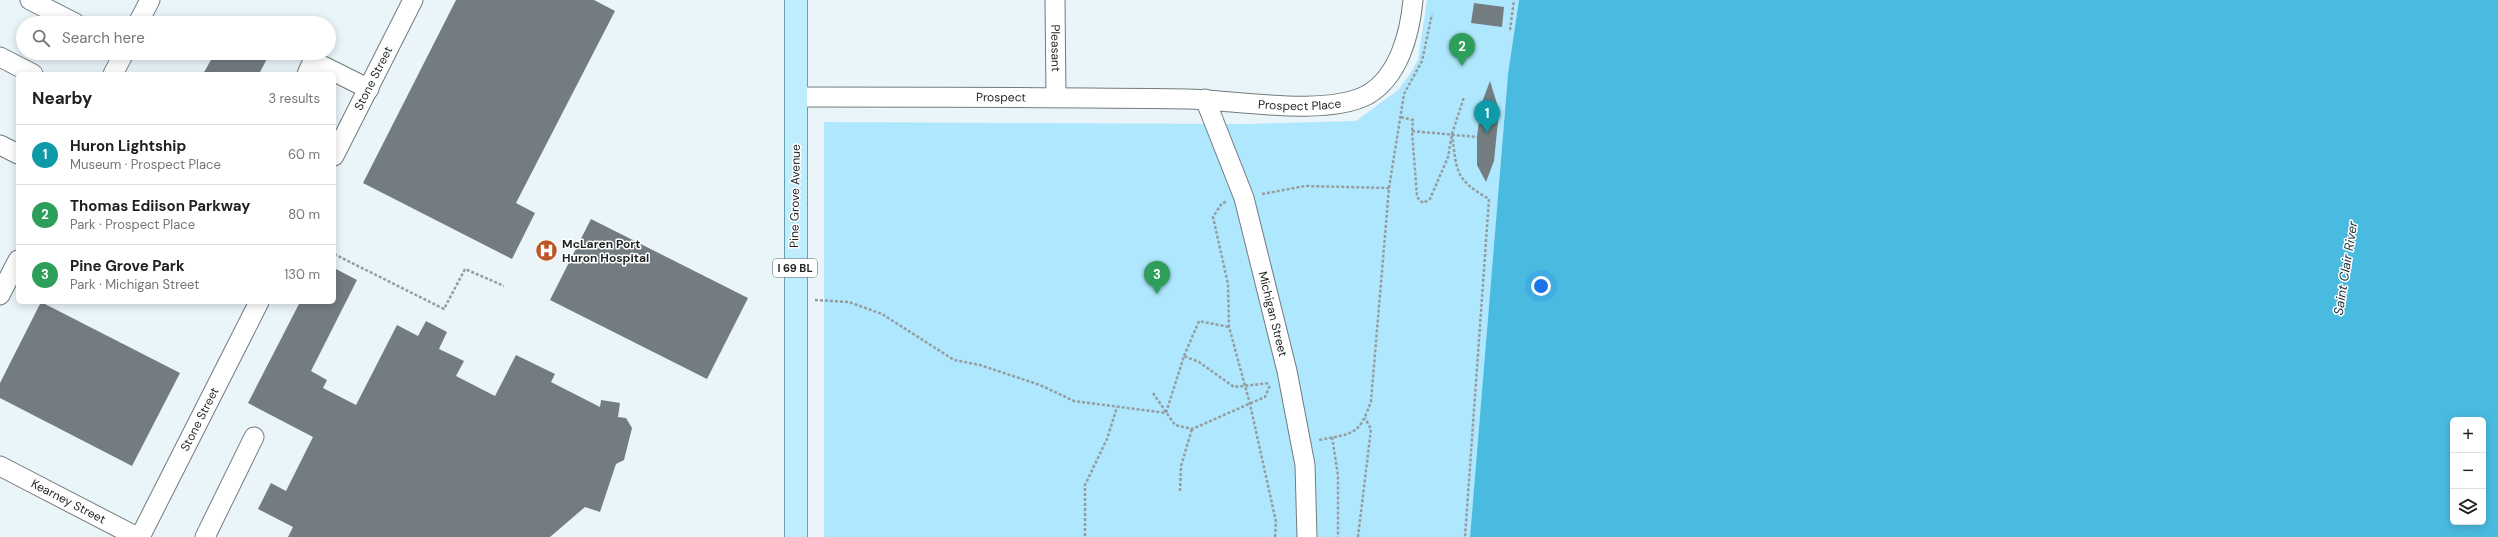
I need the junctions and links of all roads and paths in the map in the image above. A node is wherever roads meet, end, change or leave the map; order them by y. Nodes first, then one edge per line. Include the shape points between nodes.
1 (30, 0) edge
2 (150, 0) edge
3 (413, 0) edge
4 (796, 0) edge
5 (1055, 0) edge
6 (1413, 0) edge
7 (1514, 0) edge
8 (1433, 7) dead end
9 (61, 16) edge
10 (142, 16) edge
11 (1510, 30) dead end
12 (0, 57) edge
13 (120, 60) edge
14 (29, 72) edge
15 (114, 72) edge
16 (308, 72) edge
17 (335, 72) edge
18 (336, 72) edge
19 (369, 89) junction
20 (796, 97) junction
21 (1056, 97) junction
22 (1464, 97) dead end
23 (1205, 99) junction
24 (1401, 117) junction
25 (1412, 131) junction
26 (1452, 134) junction
27 (1477, 137) dead end
28 (0, 145) edge
29 (336, 152) edge
30 (16, 153) edge
31 (336, 255) edge
32 (16, 264) edge
33 (504, 286) dead end
34 (0, 295) edge
35 (795, 298) junction
36 (258, 304) edge
37 (1230, 328) dead end
38 (1184, 356) junction
39 (1287, 371) junction
40 (1270, 383) junction
41 (1153, 393) dead end
42 (1117, 407) junction
43 (1166, 414) junction
44 (1365, 417) junction
45 (1192, 429) junction
46 (254, 438) dead end
47 (0, 466) edge
48 (1180, 491) dead end
49 (1085, 536) dead end
50 (138, 537) edge
51 (205, 537) edge
52 (796, 537) edge
53 (1307, 537) edge
54 (1338, 537) edge
55 (1358, 537) edge
56 (1465, 537) edge

1 - 9 street
2 - 10 street
3 - 19 street, Stone Street
4 - 20 main road, Pine Grove Avenue / I 69 BL
5 - 21 street, Pleasant
6 - 23 street, Prospect Place via 1411,23 1402,51 1386,78 1369,94 1334,104 1277,106
7 - 11 path
8 - 24 path via 1422,61 1404,94
12 - 14 street
13 - 15 street
16 - 17 street via 313,61
18 - 19 street
19 - 29 street, Stone Street
20 - 21 street, Prospect
20 - 35 main road, Pine Grove Avenue / I 69 BL
21 - 23 street, Prospect
22 - 26 path
23 - 39 street, Michigan Street via 1244,198
24 - 25 path via 1413,120
24 - 44 path via 1389,188 1371,393
25 - 26 path
25 - 26 path via 1417,197 1423,203 1430,199 1448,157
26 - 27 path
26 - 56 path via 1457,171 1469,187 1489,198
28 - 30 street
31 - 33 path via 444,309 465,269
32 - 34 street
35 - 42 path via 849,302 882,314 954,360 980,365 1040,385 1074,401
35 - 52 main road, Pine Grove Avenue / I 69 BL
36 - 50 street, Stone Street
37 - 38 path via 1199,321
38 - 40 path via 1199,362 1234,387
38 - 43 path
39 - 40 path
39 - 53 street, Michigan Street via 1306,465
40 - 45 path via 1265,397
41 - 43 path
42 - 43 path
42 - 49 path via 1107,439 1085,485
43 - 45 path via 1176,425
44 - 54 path via 1364,422 1355,431 1332,437 1338,482
44 - 55 path via 1371,429
45 - 48 path via 1182,466
46 - 51 street
47 - 50 street, Kearney Street

